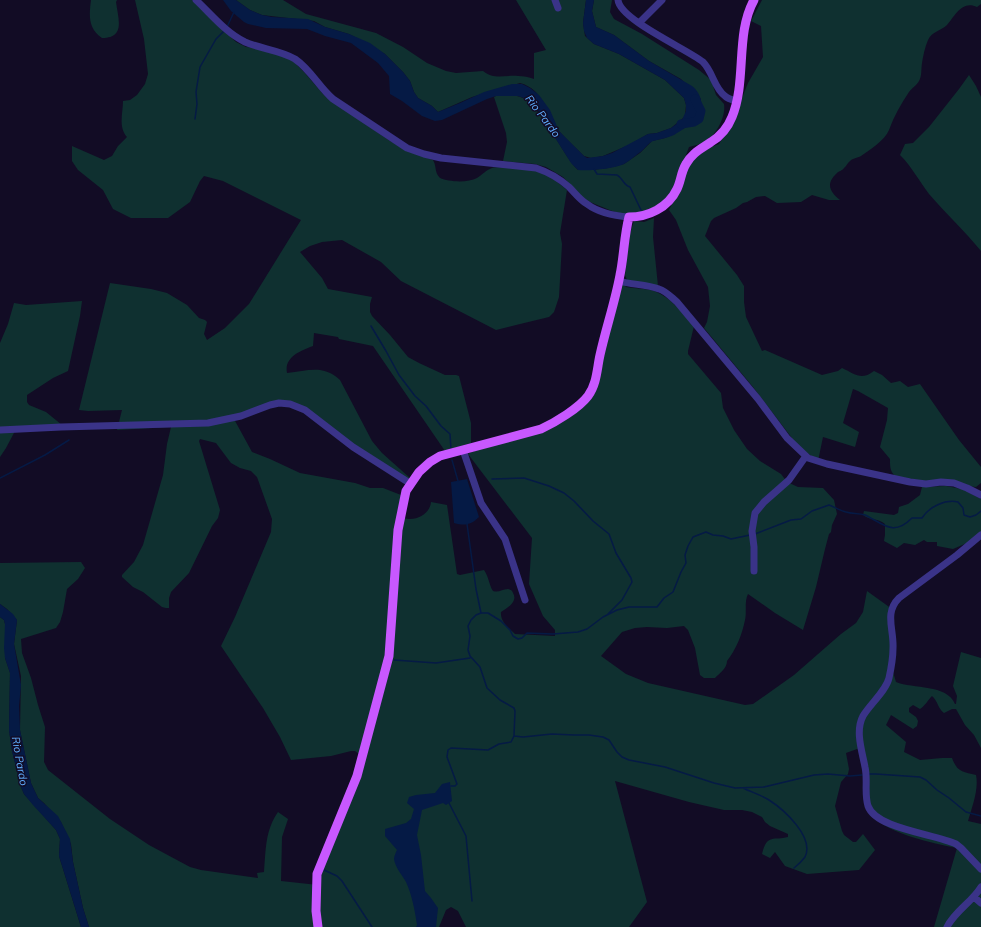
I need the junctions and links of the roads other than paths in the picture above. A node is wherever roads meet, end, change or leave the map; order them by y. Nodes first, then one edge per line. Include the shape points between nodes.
1 (196, 0) edge
2 (555, 0) edge
3 (618, 0) edge
4 (662, 0) edge
5 (754, 0) edge
6 (558, 8) dead end
7 (639, 24) junction
8 (737, 101) junction
9 (629, 217) junction
10 (619, 281) junction
11 (0, 430) edge
12 (456, 452) junction
13 (806, 456) junction
14 (411, 484) junction
15 (981, 495) edge
16 (981, 535) edge
17 (754, 571) dead end
18 (524, 600) dead end
19 (981, 869) edge
20 (981, 887) edge
21 (974, 897) junction
22 (981, 903) edge
23 (318, 927) edge
24 (947, 927) edge

1 - 9 street via 238,38 296,60 333,99 408,148 441,158 536,168 561,181 593,208
2 - 6 street
3 - 7 street via 623,10
4 - 7 street
5 - 8 main road via 745,26
7 - 8 street via 703,62 722,93
8 - 9 main road via 733,116 723,133 689,158 676,191 668,202 645,215
9 - 10 main road
10 - 12 main road via 595,382 585,400 541,429
10 - 13 street via 657,288 677,302 788,438
11 - 14 street via 208,423 241,416 274,404 290,404 305,410 353,447
12 - 14 main road via 440,456 430,462
12 - 18 street via 481,503 505,540
13 - 15 street via 814,461 910,482 959,484
13 - 17 street via 789,480 757,510 754,516
14 - 23 main road via 405,497 398,530 387,668 357,776 317,874
16 - 19 street via 893,605 890,618 893,649 889,679 860,721 859,731 866,776 866,797 871,811 880,819 897,827 956,844
20 - 21 street
21 - 22 street
21 - 24 street

